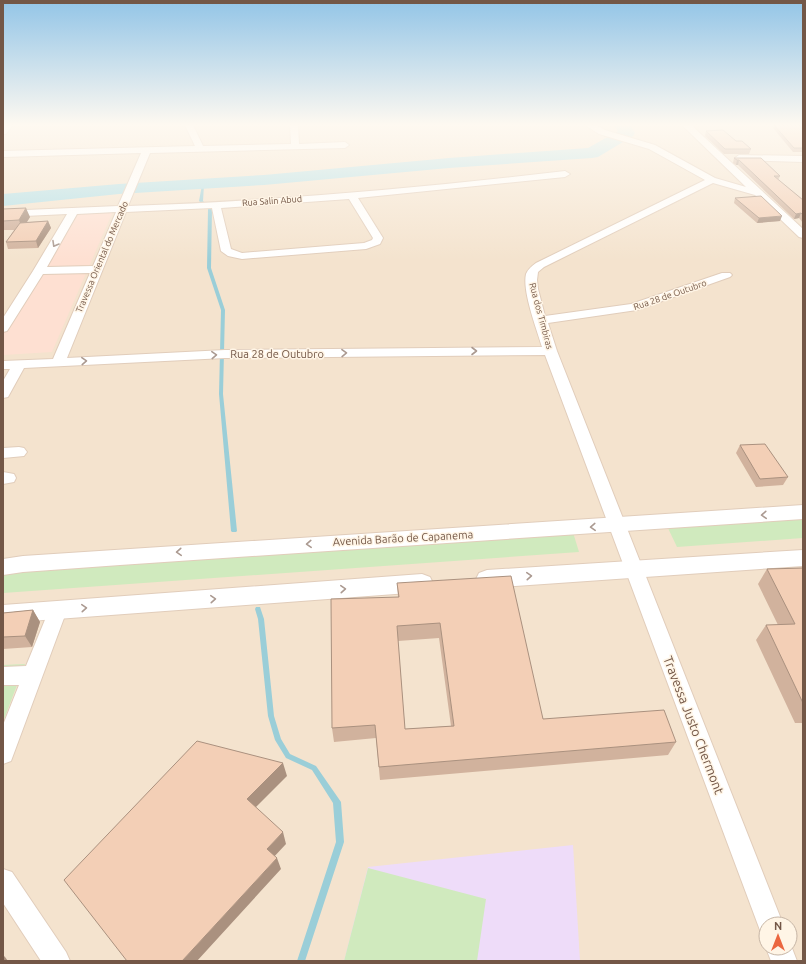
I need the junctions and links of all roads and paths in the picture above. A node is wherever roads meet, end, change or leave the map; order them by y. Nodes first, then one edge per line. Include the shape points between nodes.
1 (138, 170) edge
2 (694, 170) edge
3 (732, 170) edge
4 (565, 174) dead end
5 (712, 180) junction
6 (755, 192) junction
7 (351, 195) junction
8 (216, 205) junction
9 (123, 208) junction
10 (74, 210) junction
11 (3, 214) edge
12 (803, 235) edge
13 (98, 269) junction
14 (39, 271) junction
15 (726, 275) dead end
16 (542, 320) junction
17 (3, 328) edge
18 (550, 351) junction
19 (58, 363) junction
20 (19, 364) junction
21 (3, 365) edge
22 (3, 394) edge
23 (19, 452) dead end
24 (3, 453) edge
25 (803, 512) edge
26 (618, 526) junction
27 (803, 558) edge
28 (3, 567) edge
29 (634, 568) junction
30 (468, 580) edge
31 (444, 582) edge
32 (58, 610) junction
33 (3, 614) edge
34 (32, 675) junction
35 (3, 676) edge
36 (3, 753) edge
37 (3, 881) edge
38 (767, 916) edge
39 (57, 961) edge

1 - 9 street, Travessa Oriental do Mercado
2 - 5 street
3 - 6 street
4 - 7 street, Rua Salin Abud
5 - 6 street
5 - 16 street, Rua dos Timbiras via 535,269 532,273 532,282
6 - 12 street
7 - 8 street, Rua Salin Abud
7 - 8 street via 378,238 376,242 366,246 242,256 232,254 226,251
8 - 9 street, Rua Salin Abud
9 - 10 street, Rua Salin Abud
9 - 13 street, Travessa Oriental do Mercado
10 - 11 street, Rua Salin Abud
10 -> 14 street
13 - 14 street
13 - 19 street, Travessa Oriental do Mercado
14 - 17 street
15 - 16 street, Rua 28 de Outubro via 633,308
16 - 18 street, Rua dos Timbiras
19 -> 18 street, Rua 28 de Outubro via 232,354
18 - 26 street, Rua dos Timbiras
19 - 20 street, Rua 28 de Outubro
20 - 21 street, Rua 28 de Outubro
20 - 22 street
23 - 24 street
25 -> 26 street, Avenida Barão de Capanema
26 -> 28 street, Avenida Barão de Capanema via 253,547
26 - 29 street, Travessa Justo Chermont
27 - 29 street
30 -> 29 street
29 - 38 street, Travessa Justo Chermont
32 -> 31 street
32 - 33 street
32 - 34 street
34 - 35 street
34 - 36 street
37 - 39 street

